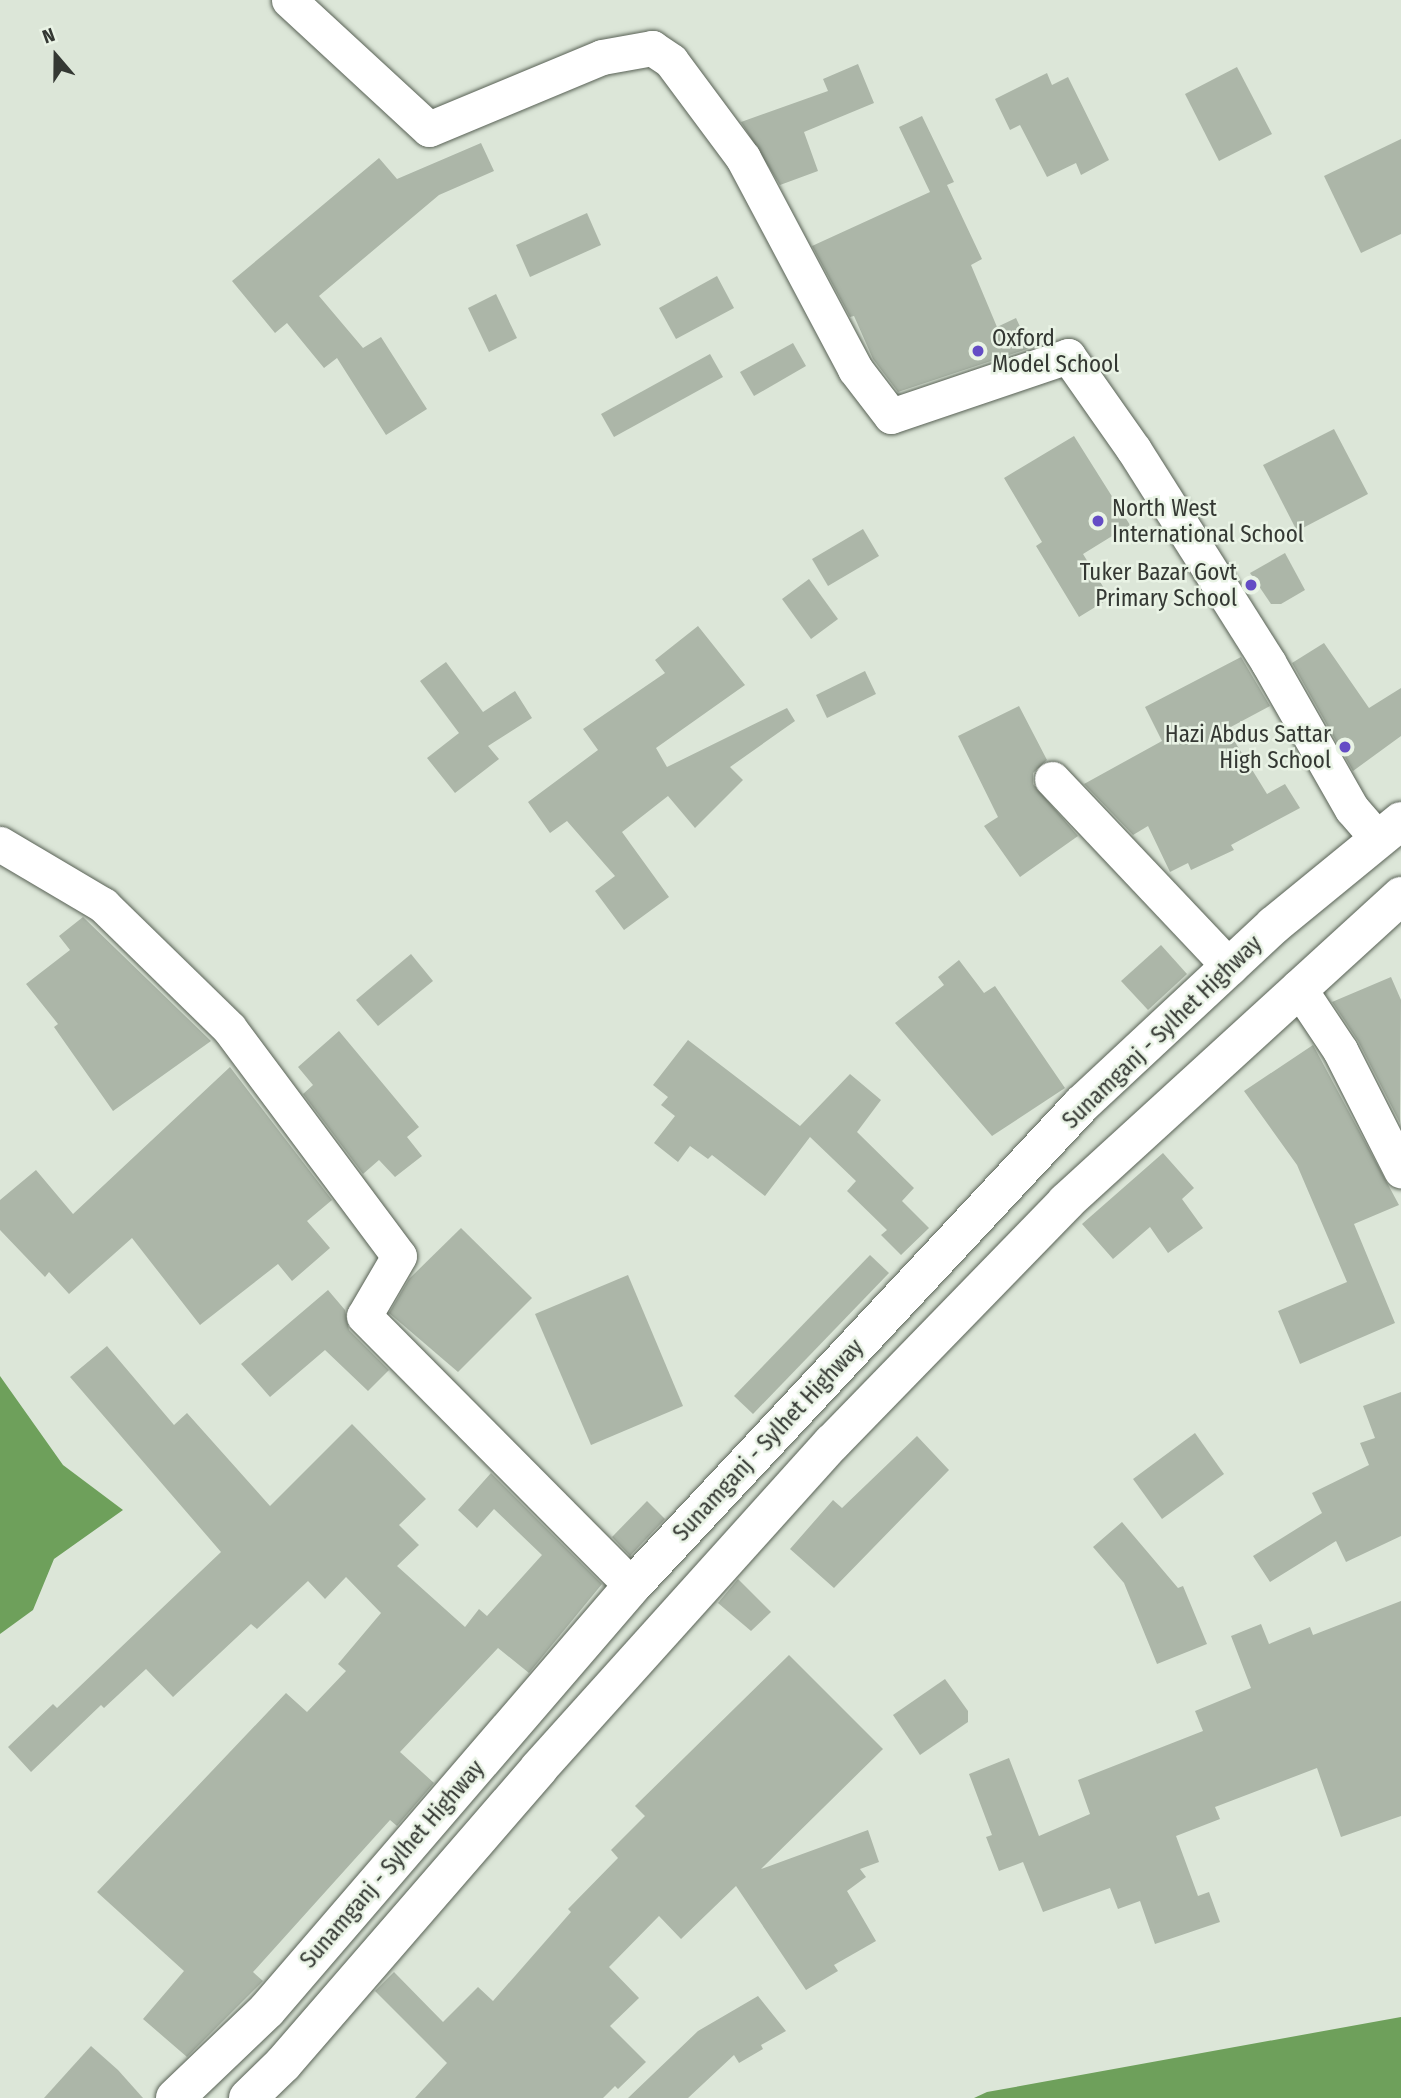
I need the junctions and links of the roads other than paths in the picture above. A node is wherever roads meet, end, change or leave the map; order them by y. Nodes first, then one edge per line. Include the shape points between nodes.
1 (289, 0) edge
2 (1052, 779) dead end
3 (1390, 830) edge
4 (0, 844) edge
5 (1401, 896) edge
6 (1230, 967) junction
7 (1298, 987) junction
8 (1401, 1170) edge
9 (632, 1586) junction
10 (175, 2098) edge
11 (248, 2098) edge

1 - 3 street via 429,129 602,57 652,48 671,61 743,158 855,369 891,416 1069,356 1268,662 1352,809
2 - 6 street
3 - 6 main road, Sunamganj - Sylhet Highway
4 - 9 street via 103,905 229,1028 400,1256 364,1316
5 - 7 main road
6 - 9 main road, Sunamganj - Sylhet Highway via 1082,1104
7 - 8 street via 1340,1050
7 - 11 main road via 1066,1202 832,1443 539,1768 284,2064
9 - 10 main road, Sunamganj - Sylhet Highway via 267,2010

